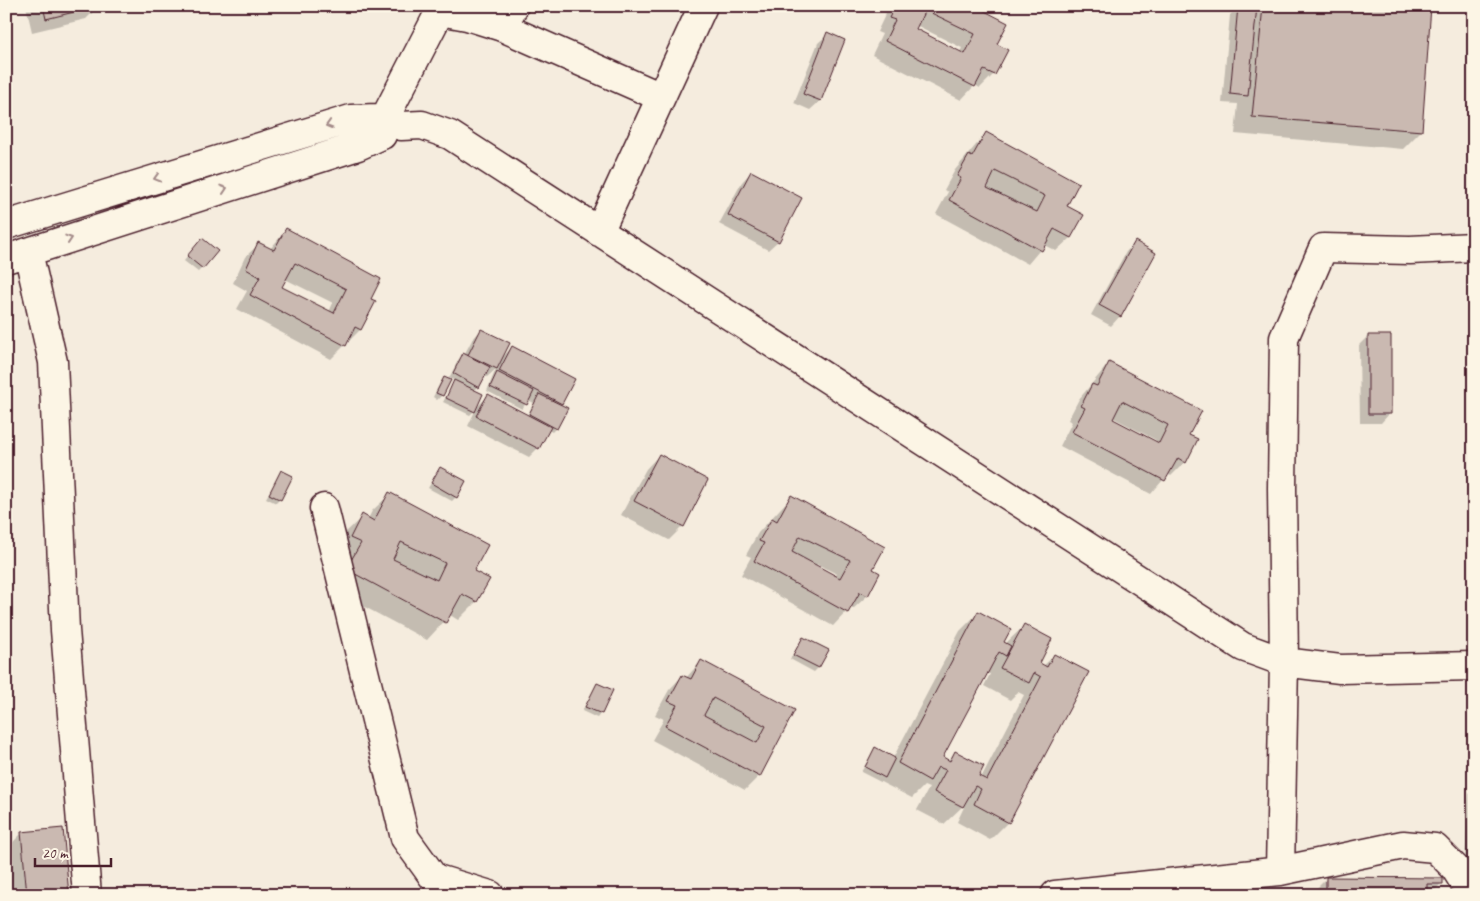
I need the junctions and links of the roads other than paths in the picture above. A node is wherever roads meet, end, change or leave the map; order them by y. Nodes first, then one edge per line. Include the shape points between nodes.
1 (703, 6) edge
2 (440, 9) edge
3 (508, 17) edge
4 (661, 97) junction
5 (387, 122) junction
6 (6, 225) edge
7 (599, 232) junction
8 (1474, 247) edge
9 (17, 255) edge
10 (324, 508) dead end
11 (1284, 662) junction
12 (1474, 666) edge
13 (1280, 871) junction
14 (87, 895) edge
15 (490, 895) edge
16 (1055, 895) edge
17 (1472, 895) edge

1 - 4 street
2 - 3 street via 467,16
2 - 5 street
3 - 4 street
4 - 7 street
5 -> 6 street via 351,119
5 - 7 street via 422,125 450,135
9 -> 5 street via 349,149
7 - 11 street via 1243,647
8 - 11 street via 1410,250 1323,248 1284,338
9 - 14 street via 53,362 65,630
10 - 15 street via 406,838 434,878
11 - 12 street via 1340,669
11 - 13 street
13 - 16 street
13 - 17 street via 1403,845 1435,848 1455,868

